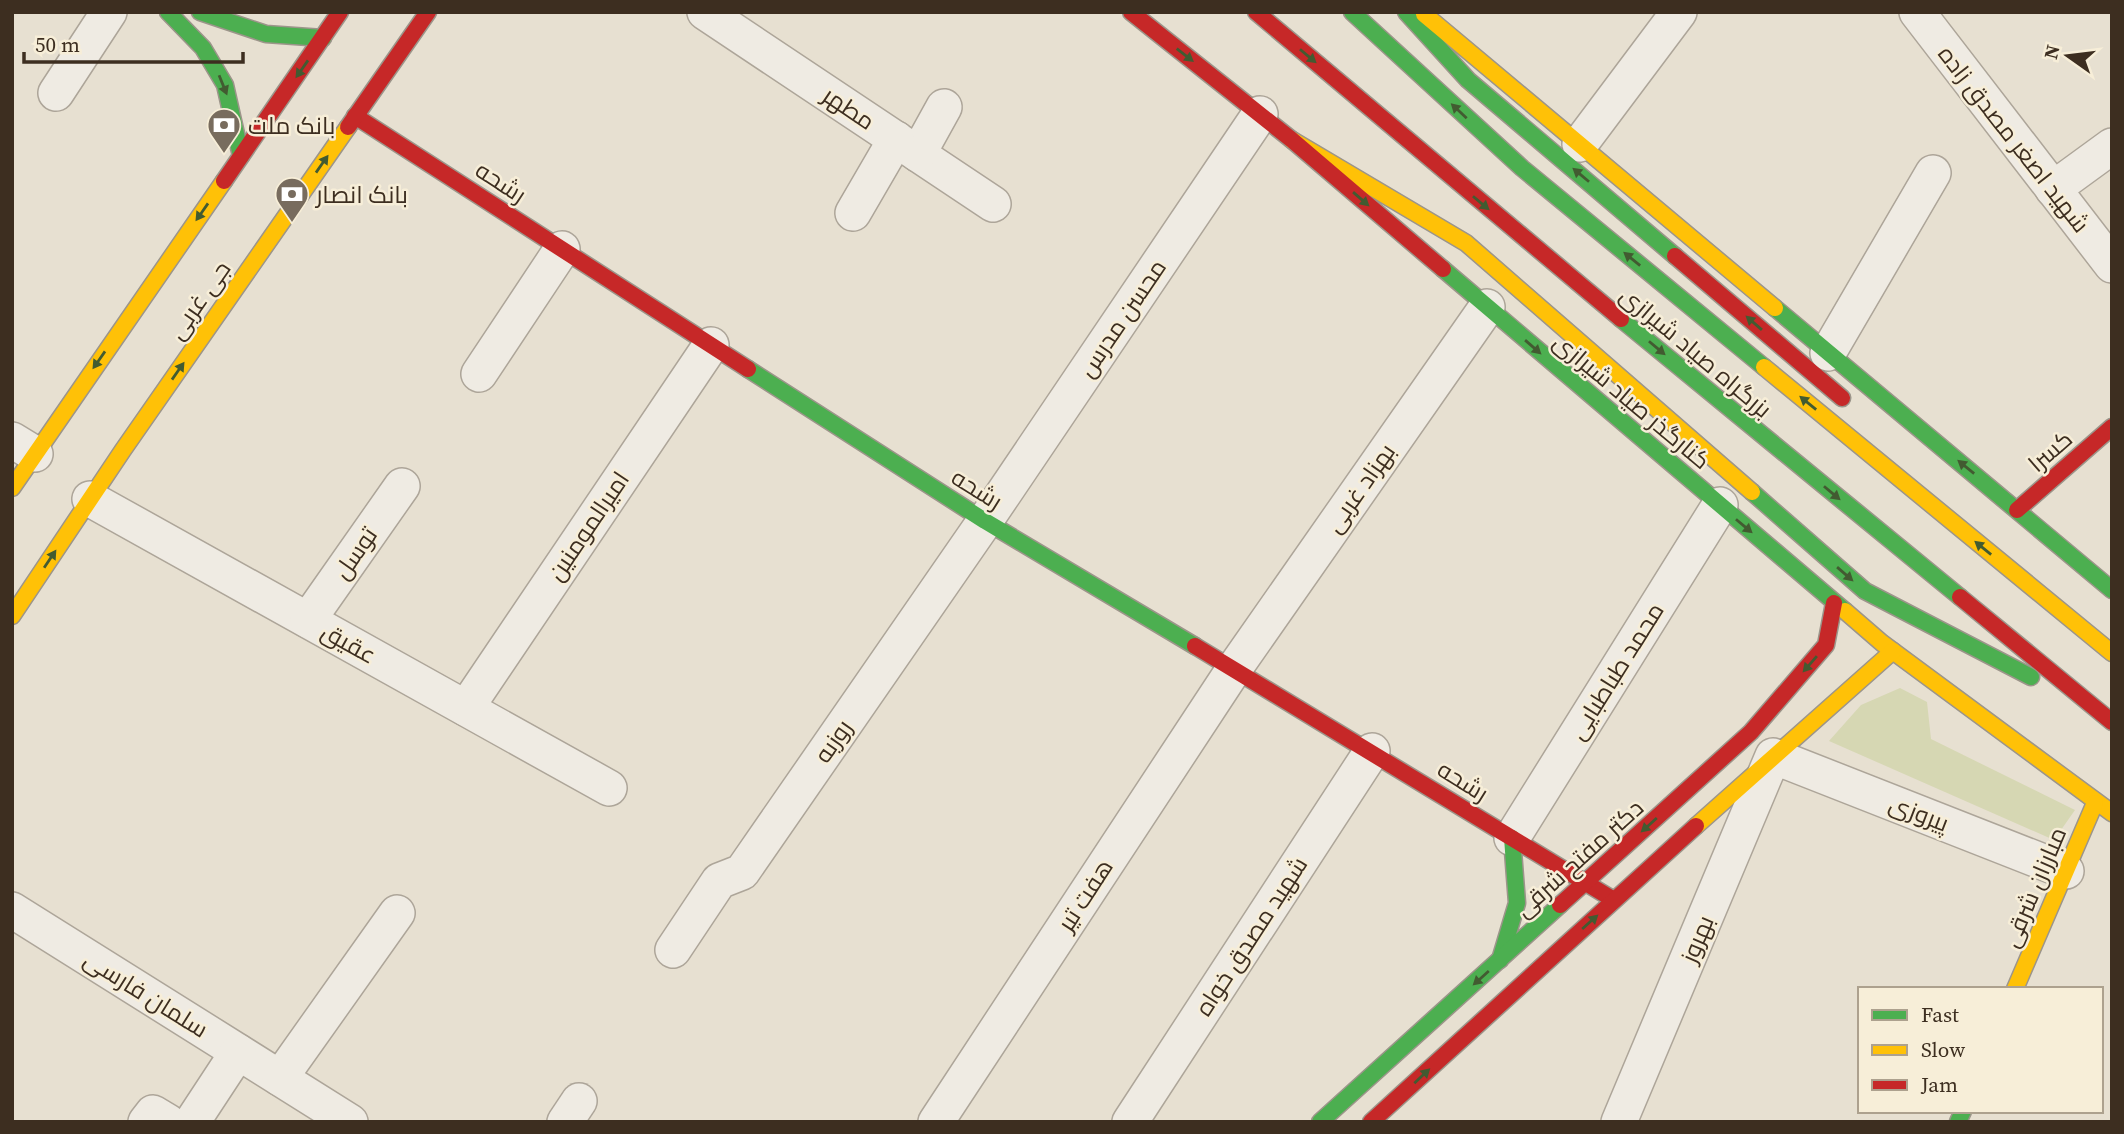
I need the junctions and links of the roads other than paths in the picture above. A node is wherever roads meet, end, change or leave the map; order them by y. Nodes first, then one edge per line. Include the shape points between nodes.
1 (109, 12) edge
2 (168, 12) edge
3 (200, 12) edge
4 (340, 12) edge
5 (428, 12) edge
6 (1131, 12) edge
7 (1256, 12) edge
8 (1352, 12) edge
9 (1406, 12) edge
10 (1423, 12) edge
11 (1679, 12) edge
12 (1917, 12) edge
13 (712, 14) edge
14 (323, 38) junction
15 (56, 93) dead end
16 (944, 107) dead end
17 (1260, 114) junction
18 (355, 116) junction
19 (1292, 140) junction
20 (1580, 144) junction
21 (2112, 146) edge
22 (907, 147) junction
23 (241, 156) junction
24 (1933, 173) dead end
25 (2053, 189) junction
26 (993, 204) dead end
27 (853, 213) dead end
28 (562, 249) junction
29 (2112, 265) edge
30 (1487, 307) junction
31 (710, 345) junction
32 (1828, 354) junction
33 (479, 374) dead end
34 (1852, 407) dead end
35 (2112, 427) edge
36 (23, 447) edge
37 (402, 486) dead end
38 (12, 488) edge
39 (90, 499) junction
40 (1720, 505) junction
41 (2017, 510) junction
42 (1974, 517) dead end
43 (985, 522) junction
44 (2112, 590) edge
45 (1835, 603) junction
46 (12, 616) edge
47 (309, 620) junction
48 (1893, 651) junction
49 (2112, 652) edge
50 (1234, 669) junction
51 (466, 708) junction
52 (2105, 718) edge
53 (1762, 744) junction
54 (1372, 751) junction
55 (608, 788) dead end
56 (2095, 803) junction
57 (2112, 813) edge
58 (1512, 838) junction
59 (2066, 871) junction
60 (1587, 883) junction
61 (1614, 900) junction
62 (12, 911) edge
63 (397, 913) dead end
64 (673, 950) dead end
65 (1500, 960) junction
66 (2016, 987) edge
67 (237, 1052) junction
68 (280, 1078) junction
69 (146, 1122) edge
70 (169, 1122) edge
71 (192, 1122) edge
72 (350, 1122) edge
73 (936, 1122) edge
74 (1130, 1122) edge
75 (1320, 1122) edge
76 (1371, 1122) edge
77 (1619, 1122) edge

1 - 15 street
2 -> 23 main road via 203,48 225,85
3 - 14 main road via 265,34
4 - 14 main road, جی غربی
5 - 18 main road, جی غربی
6 -> 17 main road, کنارگذر صیاد شیرازی
7 -> 52 main road, بزرگراه صیاد شیرازی
49 -> 8 main road, بزرگراه صیاد شیرازی via 1522,168
34 -> 9 main road via 1468,80
10 - 20 main road
11 - 20 street
12 - 25 street, شهید اصغر مصدق زاده
13 - 22 street, مطهر
14 -> 23 main road, جی غربی
16 - 22 street
17 - 19 main road, کنارگذر صیاد شیرازی
17 - 43 street, محسن مدرس
18 - 28 main road, رشحه
39 -> 18 main road, جی غربی
19 -> 30 main road, کنارگذر صیاد شیرازی
19 -> 52 main road via 1466,243 1865,591
20 - 32 main road
21 - 25 street
22 - 26 street, مطهر
22 - 27 street
23 -> 36 main road, جی غربی
24 - 32 street
25 - 29 street, شهید اصغر مصدق زاده
28 - 31 main road, رشحه
28 - 33 street
30 -> 40 main road, کنارگذر صیاد شیرازی
30 - 50 street, بهزاد غربی
31 - 43 main road, رشحه
31 - 51 street, امیرالمومنین
41 -> 32 main road
35 - 41 main road, کسرا
36 - 38 main road, جی غربی
37 - 47 street, توسل
46 -> 39 main road, جی غربی
39 - 47 street, عقیق
40 -> 45 main road, کنارگذر صیاد شیرازی
40 - 58 street, محمد طباطبایی
41 - 44 main road
42 - 49 main road
43 - 50 main road, رشحه
43 - 64 street, روزبه via 742,872 719,881
45 - 48 main road, کنارگذر صیاد شیرازی
45 -> 53 main road, دکتر مفتح شرقی via 1826,645
47 - 51 street, عقیق
48 - 53 main road, دکتر مفتح شرقی
48 - 56 main road, کنارگذر صیاد شیرازی
50 - 54 main road, رشحه
50 - 73 street, هفت تیر
51 - 55 street, عقیق
53 - 59 street, پیروزی
53 -> 60 main road, دکتر مفتح شرقی
53 - 61 main road, دکتر مفتح شرقی
53 - 77 street, بهروز
54 - 58 main road, رشحه
54 - 74 street, شهید مصدق خواه
56 - 57 main road, کنارگذر صیاد شیرازی
56 - 59 main road, مبارزان شرقی
58 - 60 main road, رشحه
58 - 65 main road via 1517,903
59 - 66 main road, مبارزان شرقی
60 - 61 main road, رشحه
60 - 65 main road, دکتر مفتح شرقی
76 -> 61 main road, دکتر مفتح شرقی
62 - 67 street, سلمان فارسی
63 - 68 street
65 -> 75 main road, دکتر مفتح شرقی
67 - 68 street, سلمان فارسی
67 - 71 street
68 - 72 street, سلمان فارسی
69 - 70 street via 153,1112

